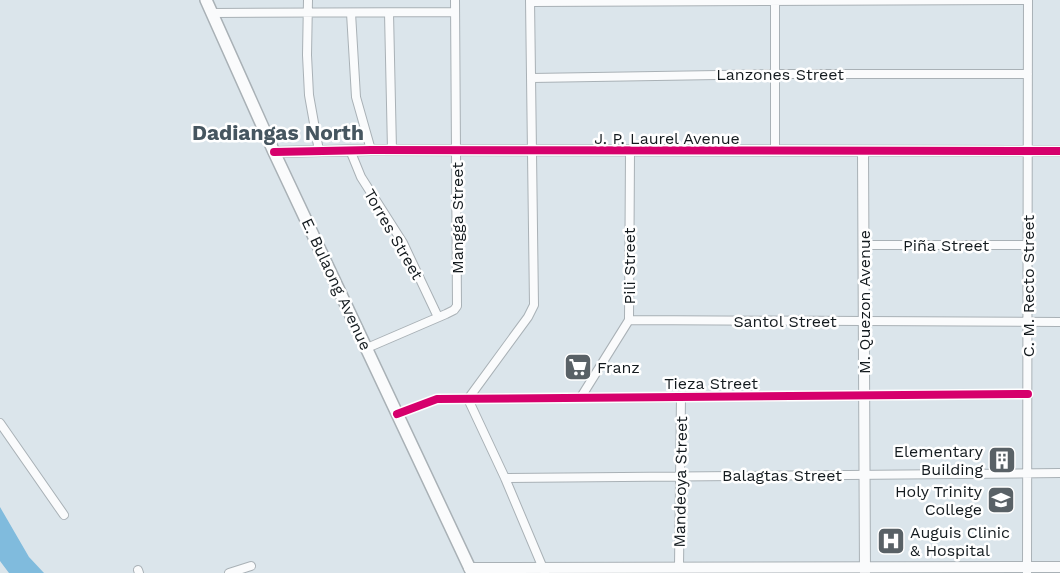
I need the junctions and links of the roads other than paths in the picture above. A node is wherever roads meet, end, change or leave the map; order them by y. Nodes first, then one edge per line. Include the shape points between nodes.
1 (206, 0) edge
2 (308, 0) edge
3 (455, 0) edge
4 (1024, 0) edge
5 (1028, 0) edge
6 (530, 1) edge
7 (775, 1) edge
8 (455, 12) junction
9 (212, 13) junction
10 (308, 13) junction
11 (351, 13) junction
12 (389, 13) junction
13 (775, 74) junction
14 (1028, 74) junction
15 (532, 78) junction
16 (350, 150) junction
17 (371, 150) junction
18 (392, 150) junction
19 (319, 151) junction
20 (456, 151) junction
21 (533, 151) junction
22 (775, 151) junction
23 (274, 152) junction
24 (630, 152) junction
25 (863, 152) junction
26 (1028, 152) junction
27 (1060, 152) edge
28 (864, 246) junction
29 (1028, 246) junction
30 (438, 317) junction
31 (629, 320) junction
32 (864, 322) junction
33 (1028, 322) junction
34 (1060, 322) edge
35 (367, 348) junction
36 (1028, 394) junction
37 (581, 397) junction
38 (681, 397) junction
39 (865, 397) junction
40 (468, 399) junction
41 (396, 414) junction
42 (0, 423) edge
43 (1028, 472) junction
44 (1060, 473) edge
45 (865, 475) junction
46 (680, 476) junction
47 (505, 478) junction
48 (64, 515) dead end
49 (251, 566) dead end
50 (679, 567) junction
51 (1060, 567) edge
52 (470, 570) edge
53 (544, 570) edge
54 (865, 570) edge
55 (1027, 570) edge
56 (229, 573) edge

1 - 9 main road, E. Bulaong Avenue
2 - 10 street
3 - 8 street, Mangga Street
4 - 7 street
5 - 14 street, C. M. Recto Street
6 - 7 street
6 - 15 street
7 - 13 street
8 - 12 street
8 - 20 street, Mangga Street
9 - 10 street
9 - 23 main road, E. Bulaong Avenue
10 - 11 street
10 - 19 street via 310,95
11 - 12 street
11 - 17 street via 356,97
12 - 18 street
13 - 14 street, Lanzones Street
13 - 15 street, Lanzones Street
13 - 22 street
14 - 26 street, C. M. Recto Street
15 - 21 street
16 - 17 street, J. P. Laurel Avenue
16 - 19 street, J. P. Laurel Avenue
16 - 30 street, Torres Street via 361,177 403,243
17 - 18 street, J. P. Laurel Avenue
18 - 20 street, J. P. Laurel Avenue
19 - 23 street, J. P. Laurel Avenue
20 - 21 street, J. P. Laurel Avenue
20 - 30 street, Mangga Street via 457,306
21 - 24 street, J. P. Laurel Avenue
21 - 40 street via 534,305
22 - 24 street, J. P. Laurel Avenue
22 - 25 street, J. P. Laurel Avenue
23 - 35 main road, E. Bulaong Avenue
24 - 31 street, Pili Street
25 - 26 street, J. P. Laurel Avenue
25 - 28 street, M. Quezon Avenue
26 - 27 street, J. P. Laurel Avenue
26 - 29 street, C. M. Recto Street
28 - 29 street, Piña Street
28 - 32 street, M. Quezon Avenue
29 - 33 street, C. M. Recto Street
30 - 35 street, Mangga Street
31 - 32 street, Santol Street
31 - 37 street, Pili Street
32 - 33 street, Santol Street
32 - 39 street, M. Quezon Avenue
33 - 34 street, Santol Street
33 - 36 street, C. M. Recto Street
35 - 41 main road, E. Bulaong Avenue
36 - 39 street, Tieza Street
36 - 43 street, C. M. Recto Street
37 - 38 street, Tieza Street
37 - 40 street, Tieza Street
38 - 39 street, Tieza Street
38 - 46 street, Mandeoya Street
39 - 45 street, M. Quezon Avenue
40 - 41 street, Tieza Street via 437,399
40 - 47 street
41 - 52 main road, E. Bulaong Avenue
42 - 48 street
43 - 44 street, Balagtas Street
43 - 45 street, Balagtas Street
43 - 55 street, C. M. Recto Street
45 - 46 street, Balagtas Street
45 - 54 street, M. Quezon Avenue
46 - 47 street, Balagtas Street
46 - 50 street, Mandeoya Street
47 - 53 street
49 - 56 street
50 - 53 street
50 - 54 street
51 - 55 street
52 - 53 street
54 - 55 street

